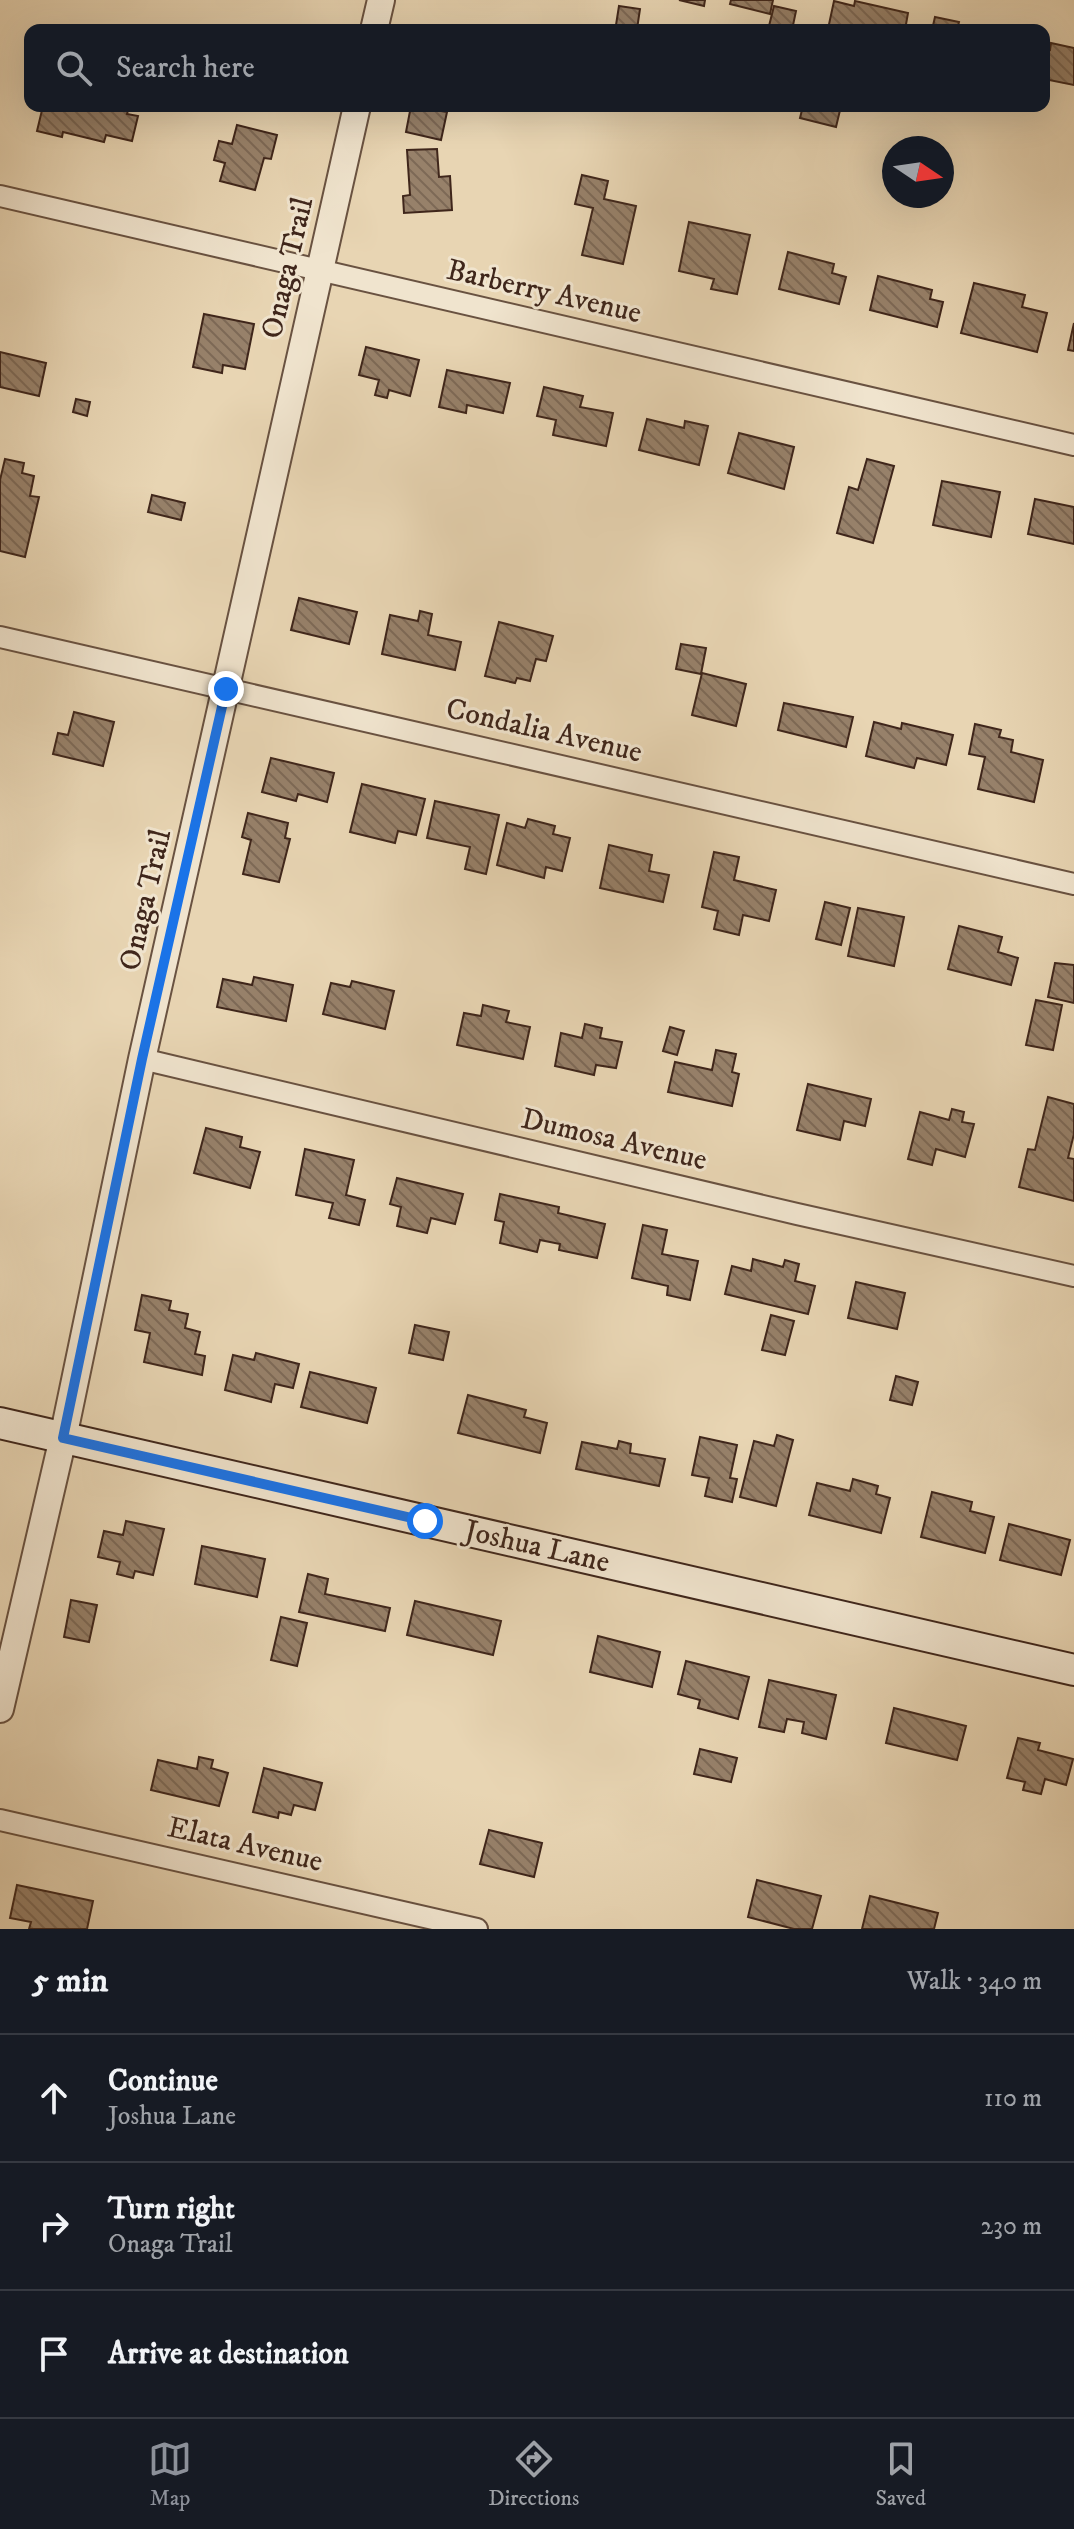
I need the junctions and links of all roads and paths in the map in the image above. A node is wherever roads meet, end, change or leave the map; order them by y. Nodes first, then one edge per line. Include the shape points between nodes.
1 (381, 0) edge
2 (375, 24) edge
3 (356, 112) edge
4 (0, 196) edge
5 (320, 271) junction
6 (1074, 445) edge
7 (0, 637) edge
8 (226, 689) junction
9 (1074, 884) edge
10 (142, 1059) junction
11 (1074, 1276) edge
12 (0, 1423) edge
13 (63, 1438) junction
14 (1074, 1670) edge
15 (0, 1709) edge
16 (0, 1820) edge
17 (477, 1929) edge

1 - 2 street
3 - 5 street, Onaga Trail
4 - 5 street, Barberry Avenue
5 - 6 street, Barberry Avenue
5 - 8 street, Onaga Trail
7 - 8 street, Condalia Avenue
8 - 9 street, Condalia Avenue
8 - 10 street, Onaga Trail
10 - 11 street, Dumosa Avenue
10 - 13 street, Onaga Trail
12 - 13 main road, Joshua Lane
13 - 14 main road, Joshua Lane
13 - 15 street, Onaga Trail
16 - 17 street, Elata Avenue

